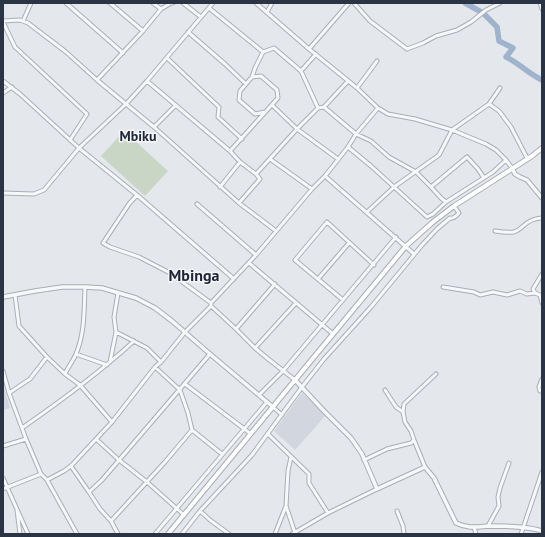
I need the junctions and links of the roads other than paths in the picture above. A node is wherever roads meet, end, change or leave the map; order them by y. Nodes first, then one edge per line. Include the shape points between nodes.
1 (31, 3) edge
2 (66, 3) edge
3 (110, 3) edge
4 (153, 3) edge
5 (173, 3) edge
6 (183, 3) edge
7 (213, 3) edge
8 (256, 3) edge
9 (272, 3) edge
10 (349, 3) edge
11 (354, 3) edge
12 (500, 3) edge
13 (540, 3) edge
14 (209, 8) junction
15 (542, 8) edge
16 (162, 9) junction
17 (267, 12) junction
18 (201, 17) junction
19 (3, 21) edge
20 (23, 21) junction
21 (143, 31) junction
22 (188, 32) junction
23 (309, 49) junction
24 (263, 52) junction
25 (122, 53) junction
26 (316, 54) junction
27 (166, 58) junction
28 (377, 61) dead end
29 (301, 72) junction
30 (252, 77) junction
31 (97, 80) junction
32 (3, 81) edge
33 (147, 81) junction
34 (348, 81) junction
35 (246, 84) junction
36 (12, 87) junction
37 (357, 88) junction
38 (500, 88) dead end
39 (3, 93) edge
40 (126, 104) junction
41 (272, 104) junction
42 (489, 104) junction
43 (175, 106) junction
44 (324, 107) junction
45 (318, 108) junction
46 (378, 108) junction
47 (265, 112) junction
48 (154, 127) junction
49 (297, 129) junction
50 (452, 130) junction
51 (356, 134) junction
52 (242, 139) junction
53 (70, 140) junction
54 (348, 147) junction
55 (80, 148) junction
56 (542, 148) edge
57 (230, 152) junction
58 (527, 158) junction
59 (270, 159) junction
60 (338, 159) junction
61 (506, 160) junction
62 (240, 162) junction
63 (512, 168) junction
64 (416, 172) junction
65 (256, 174) junction
66 (325, 176) junction
67 (484, 178) junction
68 (431, 187) junction
69 (220, 188) junction
70 (394, 188) junction
71 (312, 189) junction
72 (3, 193) edge
73 (137, 195) junction
74 (542, 198) edge
75 (446, 202) junction
76 (239, 203) junction
77 (197, 204) dead end
78 (454, 206) junction
79 (368, 212) junction
80 (542, 218) edge
81 (495, 230) dead end
82 (276, 231) junction
83 (396, 237) junction
84 (349, 243) junction
85 (406, 246) junction
86 (414, 254) junction
87 (256, 255) junction
88 (249, 263) junction
89 (374, 265) junction
90 (542, 274) edge
91 (234, 279) junction
92 (318, 279) junction
93 (275, 284) junction
94 (85, 286) junction
95 (443, 287) dead end
96 (118, 293) junction
97 (535, 293) junction
98 (15, 295) junction
99 (3, 297) edge
100 (343, 300) junction
101 (296, 303) junction
102 (542, 303) edge
103 (211, 305) junction
104 (322, 325) junction
105 (236, 329) junction
106 (116, 332) junction
107 (185, 332) junction
108 (333, 334) junction
109 (134, 341) junction
110 (255, 348) junction
111 (76, 354) junction
112 (210, 354) junction
113 (47, 357) junction
114 (161, 362) junction
115 (108, 364) junction
116 (155, 367) junction
117 (283, 370) junction
118 (3, 372) edge
119 (65, 374) junction
120 (436, 374) dead end
121 (542, 379) edge
122 (295, 380) junction
123 (185, 384) junction
124 (80, 385) junction
125 (302, 387) junction
126 (180, 390) junction
127 (385, 390) dead end
128 (542, 391) edge
129 (9, 393) junction
130 (259, 395) junction
131 (267, 402) junction
132 (273, 407) junction
133 (403, 412) junction
134 (282, 415) junction
135 (112, 422) junction
136 (22, 428) junction
137 (244, 429) junction
138 (192, 430) junction
139 (251, 434) junction
140 (268, 434) junction
141 (26, 439) junction
142 (96, 439) junction
143 (414, 440) junction
144 (3, 446) edge
145 (222, 454) junction
146 (291, 457) junction
147 (119, 460) junction
148 (364, 460) junction
149 (509, 463) dead end
150 (71, 466) junction
151 (425, 467) junction
152 (542, 472) edge
153 (41, 474) junction
154 (3, 478) edge
155 (47, 480) junction
156 (147, 482) junction
157 (7, 487) junction
158 (3, 489) edge
159 (377, 489) junction
160 (89, 492) junction
161 (286, 506) junction
162 (16, 507) junction
163 (177, 508) junction
164 (200, 511) junction
165 (396, 511) dead end
166 (328, 513) junction
167 (184, 515) junction
168 (111, 522) junction
169 (488, 526) junction
170 (474, 527) junction
171 (523, 527) junction
172 (542, 531) edge
173 (20, 534) edge
174 (28, 534) edge
175 (77, 534) edge
176 (118, 534) edge
177 (155, 534) edge
178 (168, 534) edge
179 (182, 534) edge
180 (229, 534) edge
181 (275, 534) edge
182 (294, 534) edge
183 (404, 534) edge
184 (476, 534) edge
185 (521, 534) edge

1 - 20 street
2 - 25 street
3 - 21 street
4 - 16 street
5 - 16 street
6 - 18 street
7 - 14 street
8 - 17 street
9 - 17 street
10 - 23 street
11 - 12 street via 370,21 406,49 457,30
13 - 15 street
14 - 18 street
14 - 24 street
16 - 21 street
17 - 23 street
18 - 22 street
19 - 20 street
19 - 53 street via 15,47 87,114
20 - 31 street via 66,52
21 - 25 street
22 - 27 street
22 - 35 street
23 - 26 street
24 - 29 street via 274,48
24 - 30 street
25 - 31 street
26 - 29 street
26 - 34 street
27 - 33 street
27 - 52 street via 219,107 218,117
28 - 37 street
29 - 45 street
30 - 35 street
30 - 41 street via 261,76 277,90 278,98
31 - 40 street
32 - 36 street
33 - 40 street
33 - 43 street
34 - 37 street
34 - 44 street
35 - 47 street via 240,91 239,100 255,114
36 - 39 street
36 - 53 street
37 - 46 street
38 - 42 street
40 - 48 street
40 - 55 street
41 - 47 street
41 - 49 street
42 - 50 street
42 - 58 street via 499,111 511,127
43 - 48 street
43 - 57 street
44 - 45 street
44 - 51 street
45 - 49 street
46 - 50 street via 388,114
46 - 51 street
47 - 52 street
48 - 69 street
49 - 59 street
49 - 60 street
50 - 61 street via 486,144
50 - 64 street via 439,155
51 - 54 street
51 - 64 street via 371,141 389,157
52 - 57 street
53 - 55 street
54 - 60 street
54 - 70 street
55 - 72 street via 44,190 34,194
55 - 73 street
56 - 58 main road
57 - 62 street
58 - 63 main road
59 - 65 street
59 - 71 street
60 - 66 street
61 - 63 street
61 - 67 street
62 - 65 street
62 - 69 street
63 - 74 street via 515,174 527,180
63 - 78 main road
64 - 68 street
64 - 70 street
65 - 76 street via 260,180
66 - 71 street
66 - 79 street
67 - 68 street via 467,157
67 - 75 street
68 - 75 street
69 - 76 street
70 - 75 street via 427,217
70 - 79 street
71 - 82 street
73 - 91 street
73 - 103 street via 103,243 170,273
76 - 82 street
77 - 87 street
78 - 85 main road
78 - 86 street via 459,213 437,228
79 - 83 street
80 - 81 street via 525,224 516,232
82 - 87 street
83 - 85 street
83 - 89 street
84 - 89 street
84 - 92 street
84 - 92 street via 327,222 295,260
85 - 86 street
85 - 108 main road
86 - 125 street
87 - 88 street
88 - 91 street
88 - 93 street
89 - 100 street
90 - 97 street via 533,290
91 - 103 street
92 - 100 street
93 - 101 street
93 - 105 street
94 - 96 street
94 - 98 street
94 - 111 street via 82,334
95 - 97 street via 480,295 493,292 507,295 520,291 527,294
96 - 106 street via 114,317
96 - 107 street via 136,298 155,308
97 - 102 street via 540,295
98 - 99 street
98 - 113 street via 19,326
100 - 104 street
101 - 104 street
101 - 110 street
103 - 105 street
103 - 107 street
104 - 108 street
104 - 117 street
105 - 110 street
106 - 109 street
106 - 115 street
107 - 112 street
107 - 114 street
108 - 122 main road
109 - 114 street via 147,348
109 - 115 street
110 - 117 street
111 - 115 street
111 - 119 street
112 - 123 street
112 - 130 street
113 - 119 street
113 - 129 street via 30,379
114 - 116 street
115 - 124 street
116 - 126 street
116 - 135 street
117 - 122 street
117 - 130 street
118 - 129 street
119 - 124 street
120 - 133 street via 404,404
121 - 128 street via 539,387
122 - 125 street
122 - 132 main road
123 - 126 street
123 - 137 street
124 - 135 street
124 - 136 street
125 - 134 street
125 - 148 street via 351,438
126 - 138 street
126 - 147 street
127 - 133 street via 396,408
129 - 136 street
130 - 131 street
131 - 132 street
131 - 137 street
132 - 134 street
132 - 139 main road
133 - 143 street
134 - 140 street
135 - 142 street
136 - 141 street
137 - 139 street
137 - 145 street
138 - 145 street
138 - 156 street
139 - 167 main road
140 - 146 street
140 - 164 street
141 - 144 street
141 - 153 street
142 - 147 street
142 - 150 street
143 - 148 street
143 - 151 street
145 - 163 street
146 - 161 street
146 - 166 street via 309,474 309,483
147 - 156 street
147 - 160 street
148 - 159 street
149 - 169 street via 500,488 499,506
150 - 155 street
150 - 160 street
151 - 159 street
151 - 170 street via 434,478 456,523
152 - 171 street
153 - 155 street
153 - 157 street
154 - 157 street
155 - 175 street
156 - 163 street
156 - 168 street
157 - 158 street
157 - 162 street
159 - 166 street
160 - 168 street
161 - 181 street
161 - 182 street
162 - 173 street
162 - 174 street
163 - 167 street
163 - 177 street
164 - 179 street
164 - 180 street
165 - 183 street
166 - 182 street
167 - 178 main road
168 - 176 street
169 - 170 street
169 - 171 street
170 - 184 street
171 - 172 street
171 - 185 street

